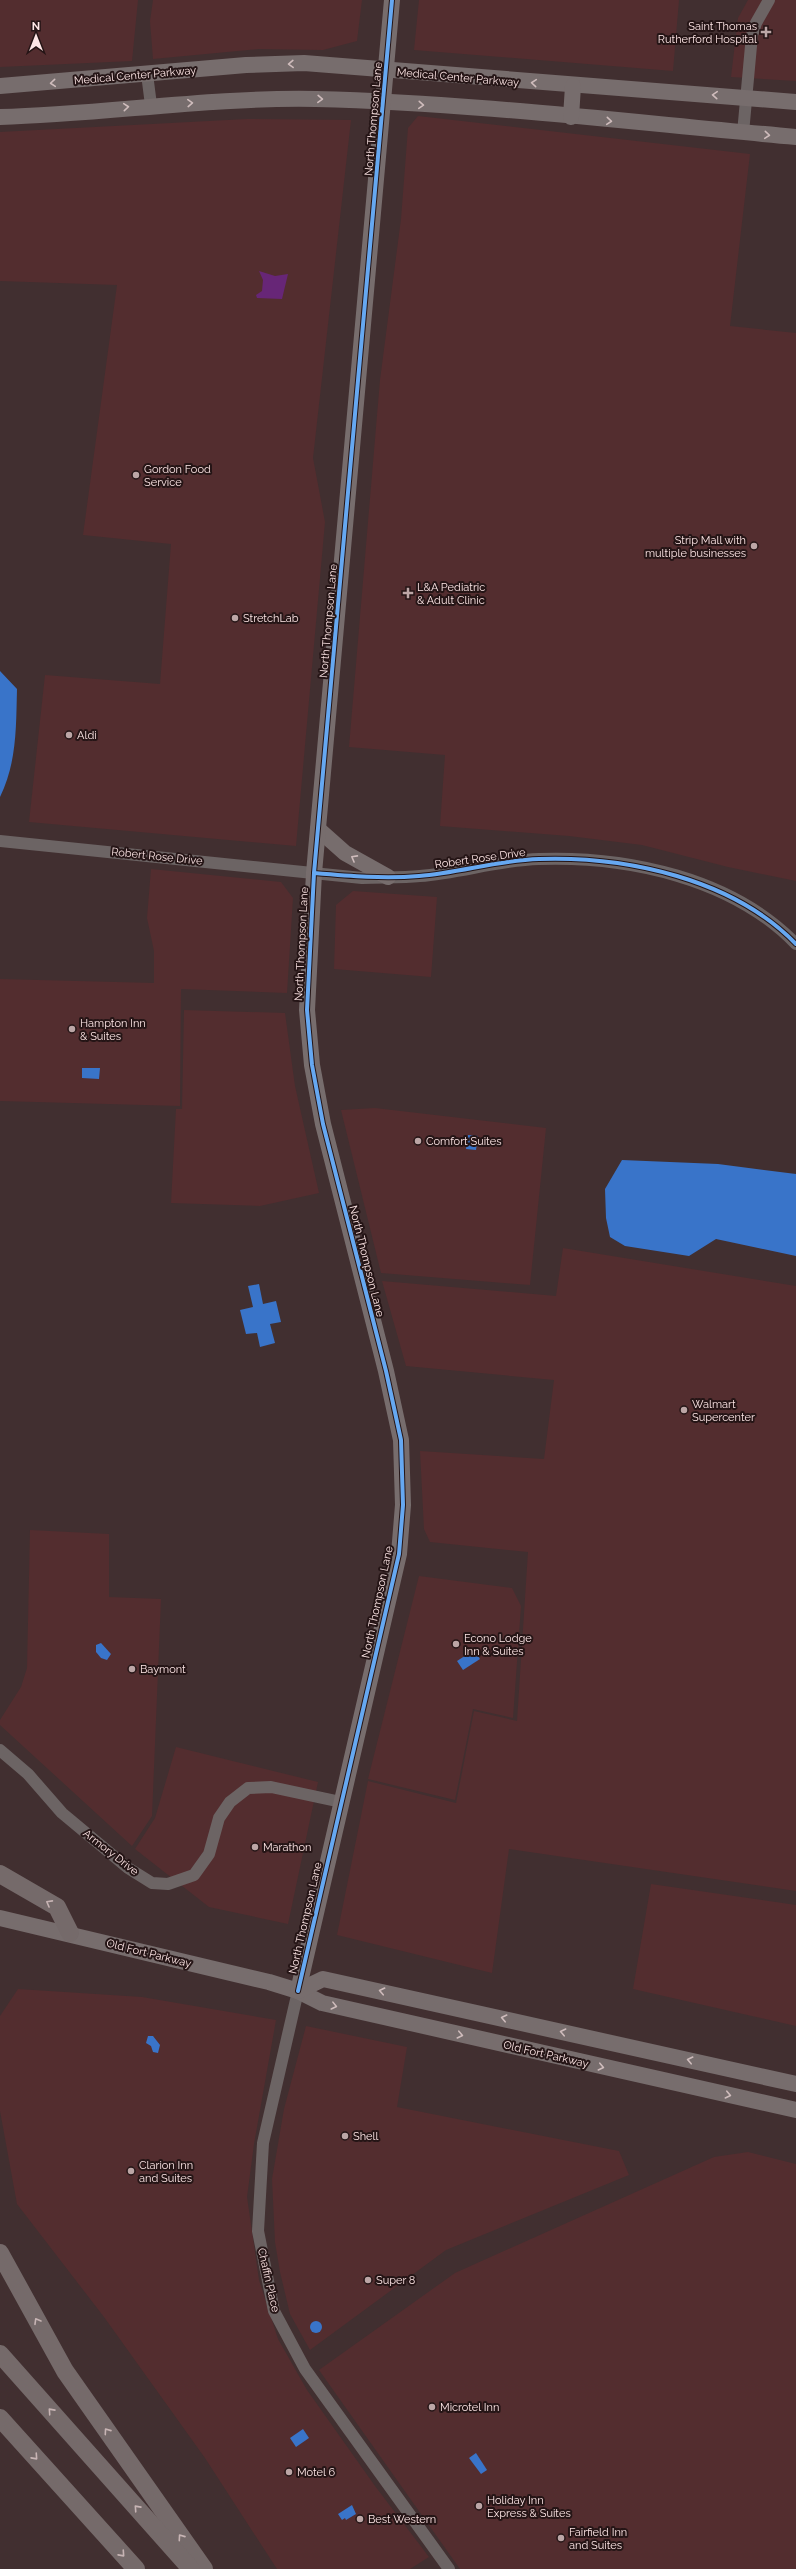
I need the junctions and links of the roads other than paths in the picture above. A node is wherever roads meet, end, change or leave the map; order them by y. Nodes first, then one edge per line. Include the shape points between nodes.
1 (392, 0) edge
2 (769, 0) edge
3 (386, 71) junction
4 (148, 74) junction
5 (0, 86) edge
6 (573, 86) junction
7 (746, 98) junction
8 (382, 102) junction
9 (796, 102) edge
10 (151, 105) junction
11 (0, 117) edge
12 (571, 117) junction
13 (743, 133) junction
14 (796, 137) edge
15 (318, 829) junction
16 (0, 841) edge
17 (314, 873) junction
18 (388, 877) junction
19 (796, 944) edge
20 (0, 1750) edge
21 (341, 1802) junction
22 (0, 1874) edge
23 (0, 1918) edge
24 (70, 1933) junction
25 (298, 1990) junction
26 (796, 2084) edge
27 (796, 2110) edge
28 (0, 2253) edge
29 (0, 2354) edge
30 (0, 2418) edge
31 (136, 2569) edge
32 (191, 2569) edge
33 (204, 2569) edge
34 (449, 2569) edge

1 - 3 main road, North Thompson Lane
2 - 7 street via 754,29
3 -> 4 main road, Medical Center Parkway via 304,63 246,65
6 -> 3 main road, Medical Center Parkway
3 - 8 main road, North Thompson Lane
4 -> 5 main road, Medical Center Parkway
4 - 10 street
7 -> 6 main road, Medical Center Parkway
6 - 12 main road
7 - 9 main road, Medical Center Parkway
7 - 13 street
10 -> 8 main road via 262,99
8 -> 12 main road
8 - 15 main road, North Thompson Lane via 373,234
11 -> 10 main road
12 -> 13 main road
13 -> 14 main road
15 - 17 main road, North Thompson Lane
18 -> 15 main road via 345,853
16 - 17 street, Robert Rose Drive
17 - 18 street, Robert Rose Drive via 362,878
17 - 21 main road, North Thompson Lane via 307,1010 312,1065 323,1124 401,1440 403,1505 399,1554
18 - 19 street, Robert Rose Drive via 420,876 539,859 589,860 653,870 704,884 751,908
20 - 21 street, Armory Drive via 28,1774 62,1813 128,1868 152,1883 168,1884 194,1875 209,1854 219,1818 230,1802 248,1788 271,1786
21 - 25 main road, North Thompson Lane
24 -> 22 highway via 57,1907
23 - 24 main road, Old Fort Parkway
24 - 25 main road, Old Fort Parkway
26 -> 25 main road via 323,1979
25 -> 27 main road, Old Fort Parkway via 322,2003 391,2020
25 - 34 street, Chaffin Place via 263,2143 258,2231 274,2311 305,2369
33 -> 28 highway via 65,2371
32 -> 29 highway
30 -> 31 highway

